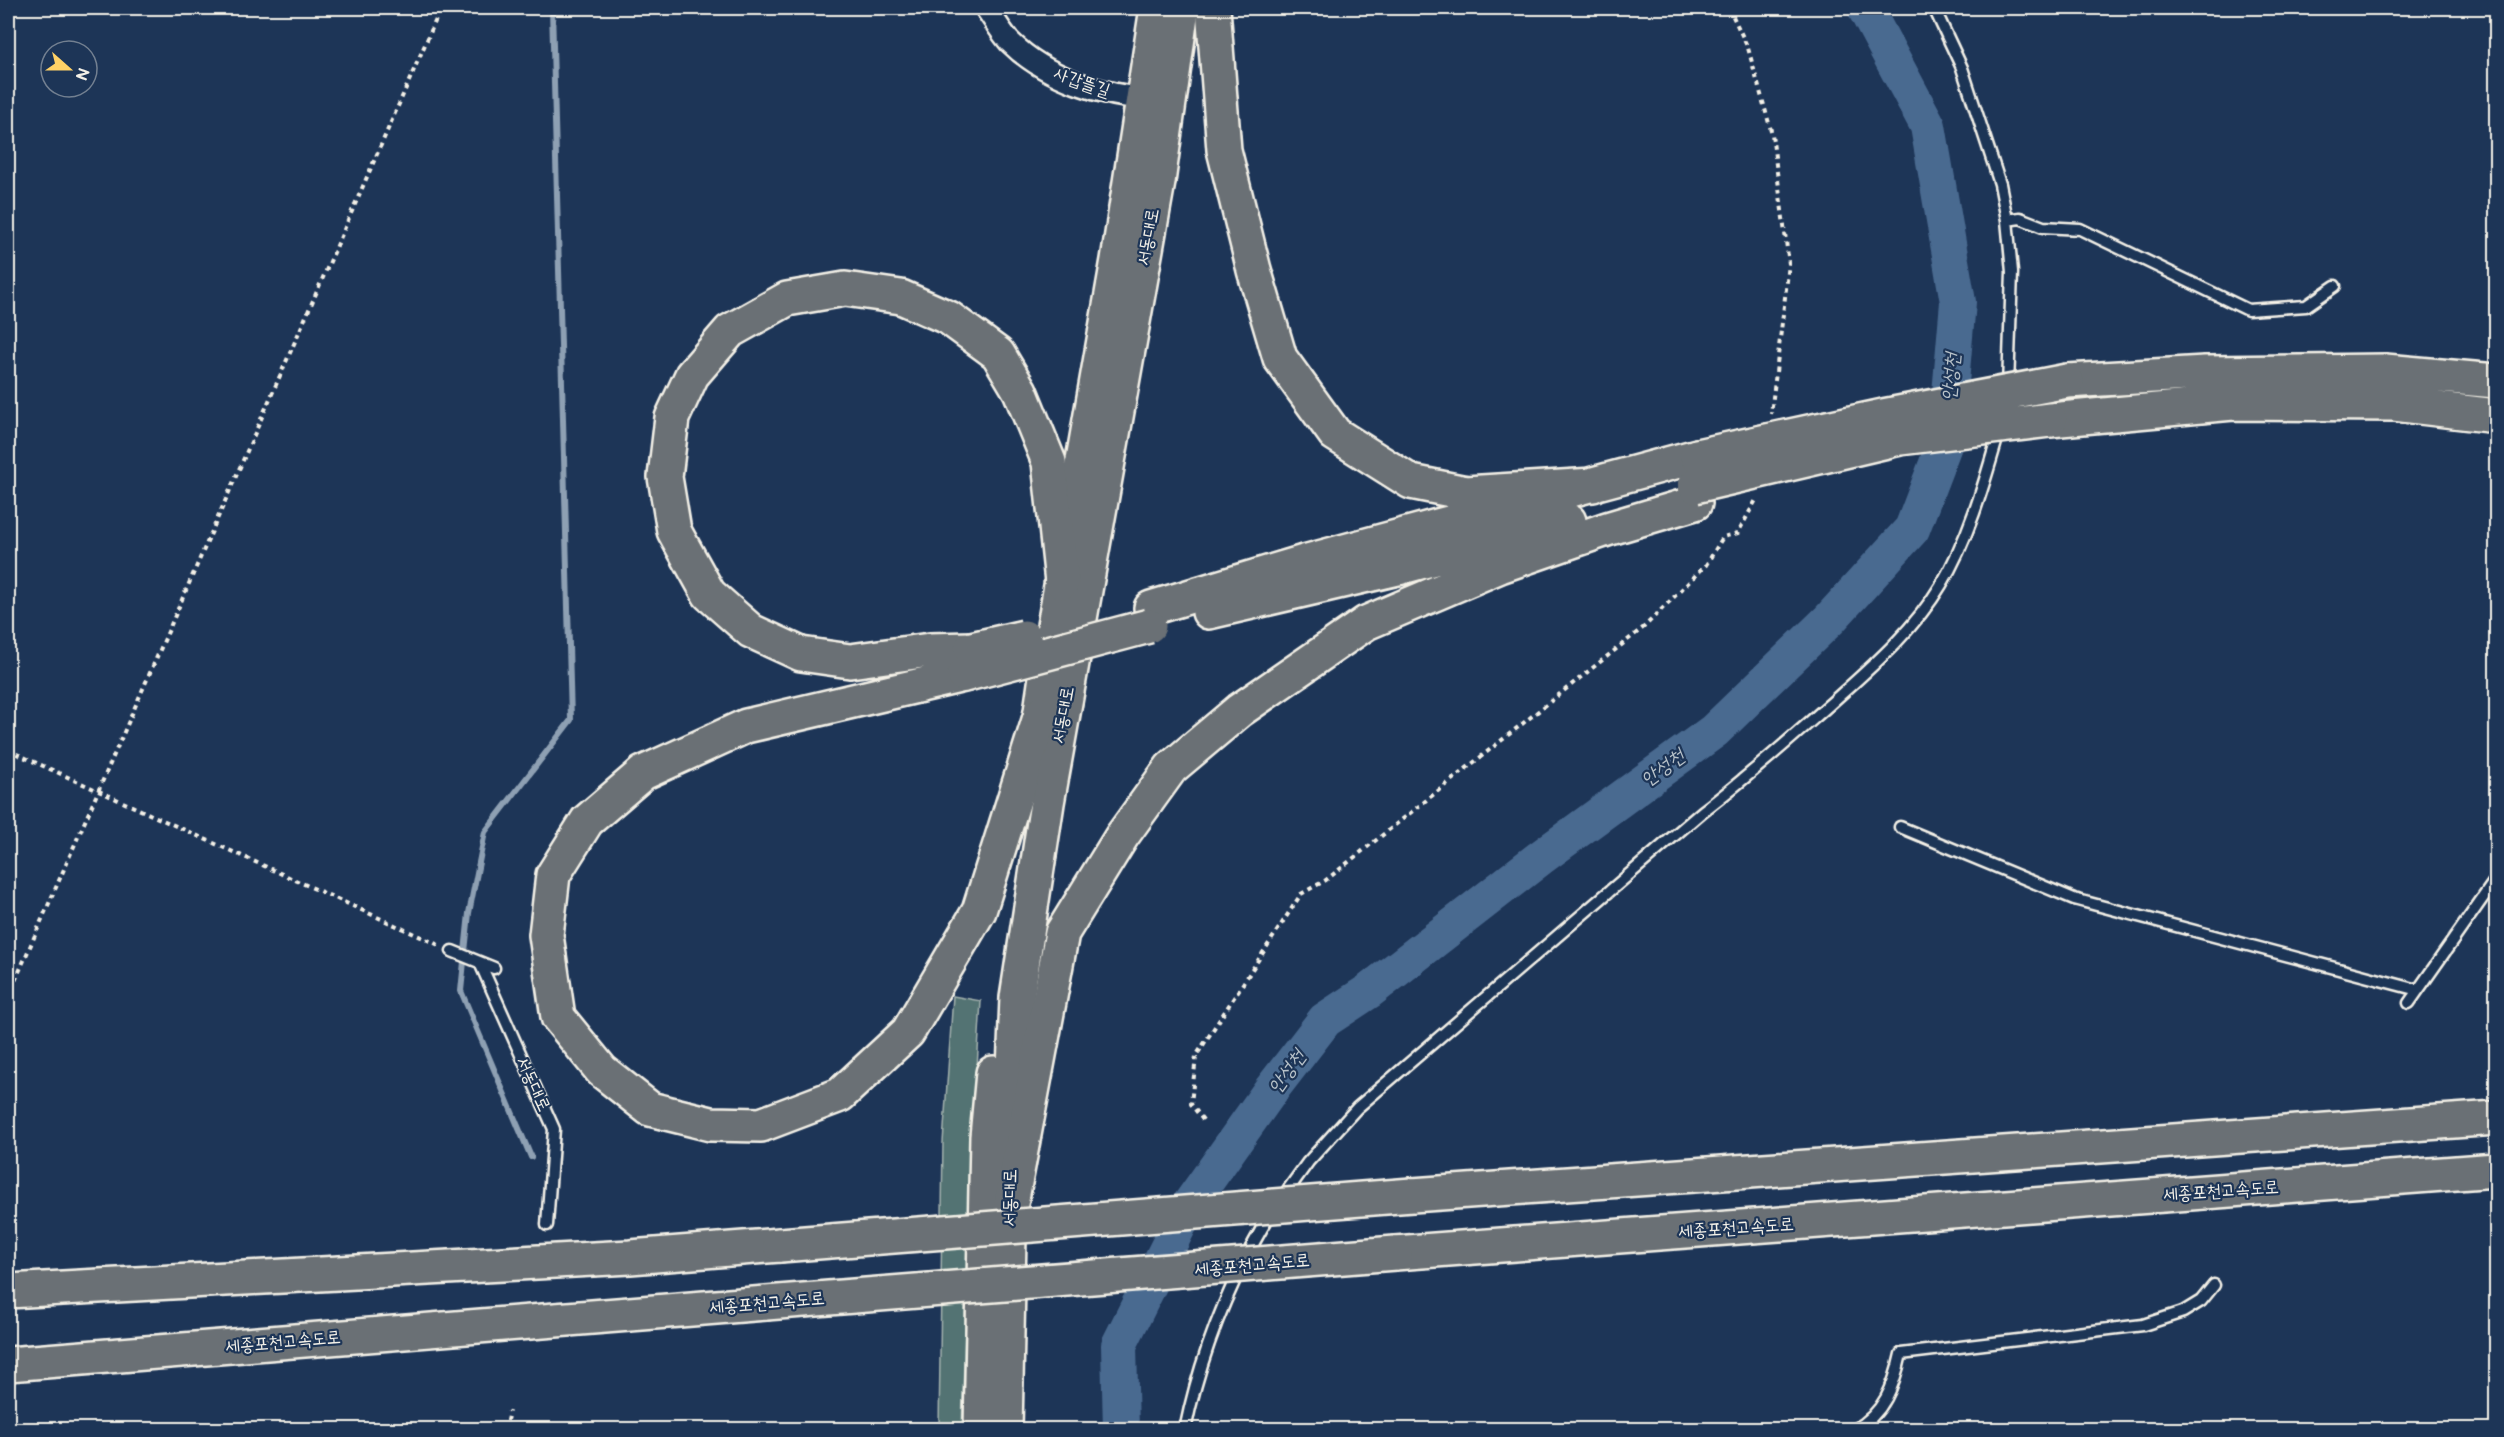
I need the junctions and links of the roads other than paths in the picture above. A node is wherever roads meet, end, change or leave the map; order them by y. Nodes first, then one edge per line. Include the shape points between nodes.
1 (986, 8) edge
2 (1157, 8) edge
3 (1182, 8) edge
4 (1213, 8) edge
5 (1934, 8) edge
6 (1156, 100) junction
7 (2007, 220) junction
8 (2335, 286) dead end
9 (2496, 381) edge
10 (2496, 416) edge
11 (1696, 482) junction
12 (1593, 485) junction
13 (1062, 582) junction
14 (1150, 617) junction
15 (967, 662) junction
16 (1041, 714) junction
17 (1900, 827) dead end
18 (2496, 879) edge
19 (452, 951) road end
20 (476, 962) junction
21 (494, 968) dead end
22 (2418, 990) junction
23 (2409, 1003) dead end
24 (2491, 1117) edge
25 (2496, 1170) edge
26 (1010, 1209) junction
27 (547, 1225) dead end
28 (2214, 1285) dead end
29 (8, 1291) edge
30 (8, 1364) edge
31 (981, 1430) edge
32 (1005, 1430) edge
33 (1185, 1430) edge
34 (1854, 1430) edge

1 - 6 street, 사갑뜰길 via 1009,41 1045,70 1108,93
2 - 6 main road, 서동대로
3 - 6 main road, 서동대로
4 - 12 main road via 1224,150 1254,270 1280,358 1335,434 1411,482 1466,493
5 - 7 lane via 1962,68 2000,184
6 - 13 main road, 서동대로
6 - 26 main road, 서동대로 via 1158,182 1047,803 1017,998
7 - 8 lane via 2020,218 2043,227 2080,229 2248,310 2306,306
7 - 33 lane via 2012,316 2004,407 1986,476 1960,549 1940,587 1890,650 1744,780 1357,1108 1308,1162 1249,1249 1224,1301 1206,1350
9 - 11 main road, bridge via 2385,371 2205,373 2067,381 1883,416
10 - 11 main road, bridge via 2394,404 2233,403 1900,438
11 - 12 main road
11 - 14 main road via 1398,568
11 - 26 main road via 1607,529 1500,566 1366,623 1240,710 1171,768 1122,836 1062,933
12 - 14 main road via 1304,562
13 - 15 main road via 1049,462 1020,391 998,354 949,318 901,297 845,289 787,299 730,331 692,375 672,418 665,477 674,531 709,594 751,631 801,654 850,661 930,650
13 - 16 main road, 서동대로
14 - 15 main road, bridge
15 - 16 main road via 746,726 643,773 586,821 553,874 546,935 558,1017 602,1071 650,1109 711,1124 761,1125 840,1095 908,1032 979,911
16 - 31 main road, 서동대로 via 1001,991 988,1126
17 - 22 lane via 2074,899
18 - 22 lane
19 - 20 lane
20 - 21 lane
20 - 27 lane, 서동대로 via 554,1129
22 - 23 lane
24 - 29 main road, bridge via 1412,1195 630,1257
25 - 30 main road, 세종포천고속도로, bridge
26 - 32 main road, 서동대로
28 - 34 lane via 2201,1301 2183,1312 2143,1325 1901,1354 1894,1387 1869,1422

